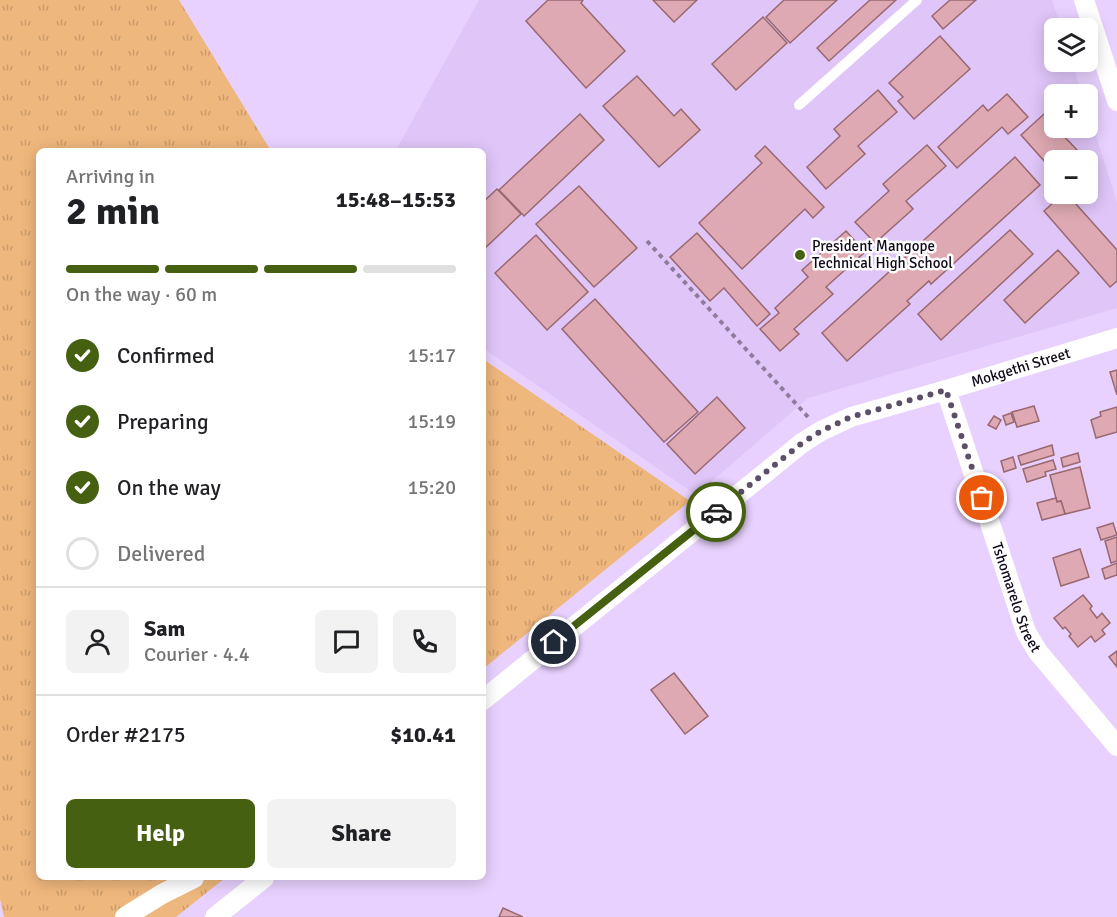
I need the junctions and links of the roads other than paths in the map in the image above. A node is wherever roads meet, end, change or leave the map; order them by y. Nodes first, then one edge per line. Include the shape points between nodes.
1 (917, 0) edge
2 (1084, 0) edge
3 (1113, 73) edge
4 (1117, 100) edge
5 (799, 105) dead end
6 (1117, 338) edge
7 (946, 390) junction
8 (486, 698) edge
9 (1117, 746) edge
10 (190, 880) edge
11 (261, 880) edge
12 (125, 917) edge
13 (215, 917) edge

1 - 5 lane
2 - 3 street
3 - 4 street
6 - 7 street, Mokgethi Street
7 - 8 street, Mokgethi Street via 851,417 802,443
7 - 9 street, Tshomarelo Street via 1026,632 1038,652
10 - 12 street
11 - 13 street

